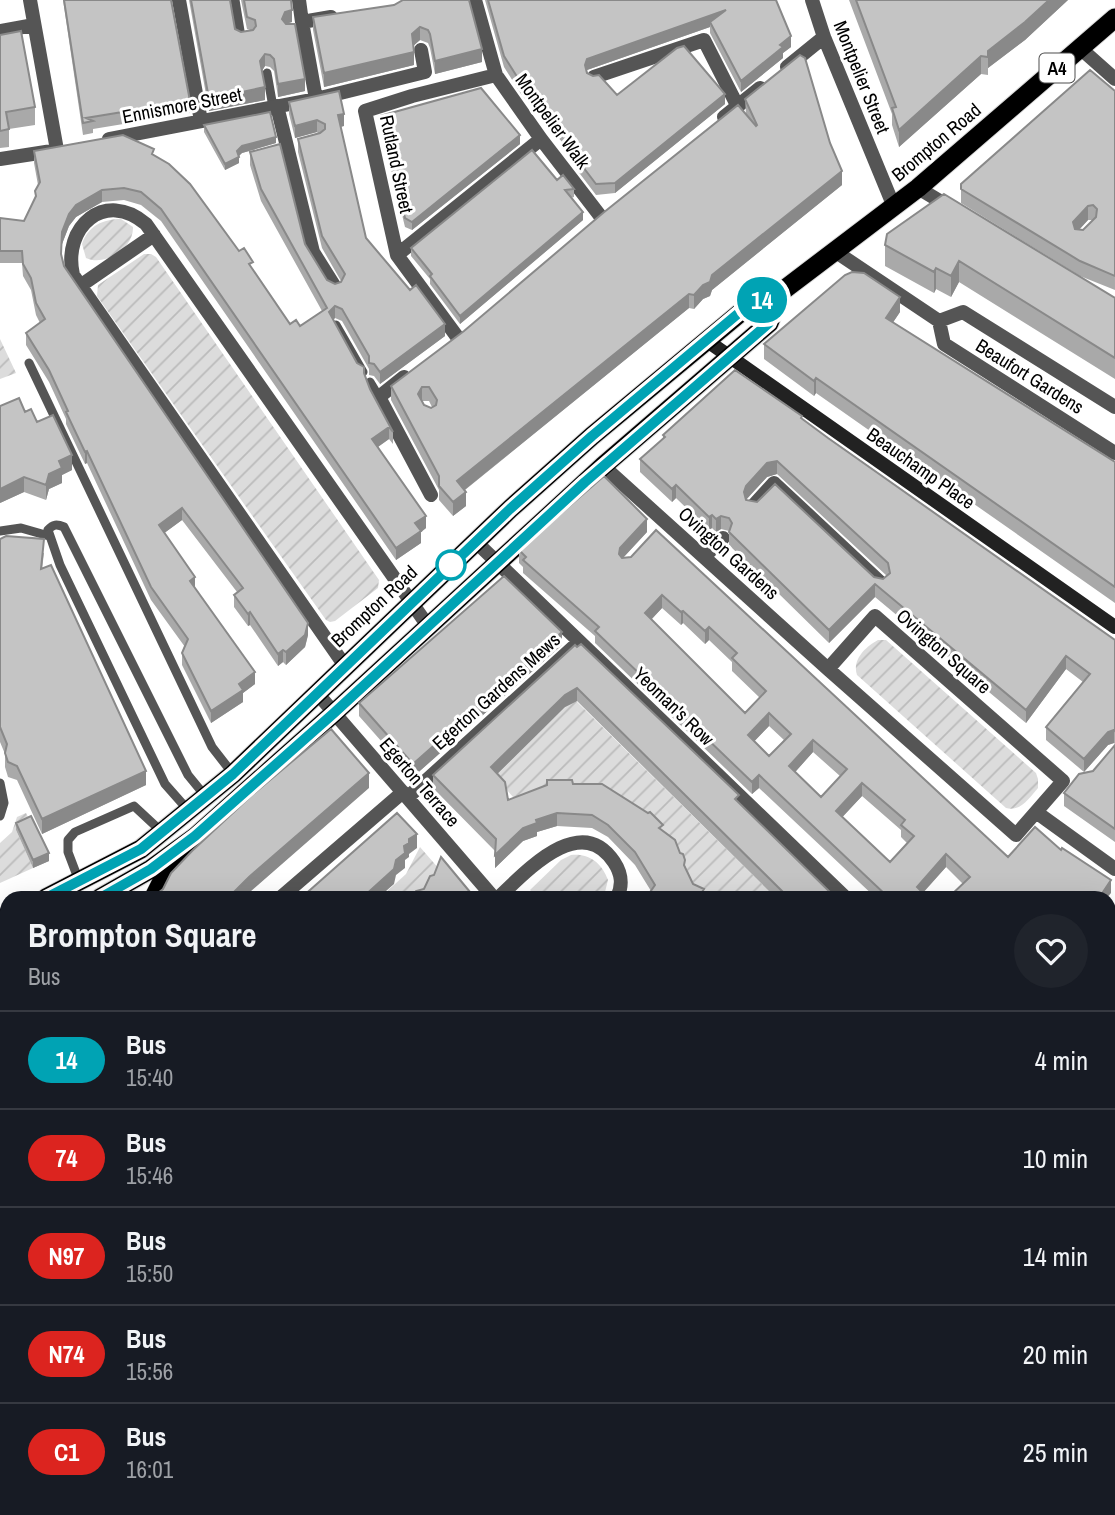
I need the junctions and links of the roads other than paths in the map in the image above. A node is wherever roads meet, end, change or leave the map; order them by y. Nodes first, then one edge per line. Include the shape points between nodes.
1 (30, 0) edge
2 (179, 0) edge
3 (235, 0) edge
4 (299, 0) edge
5 (475, 0) edge
6 (812, 0) edge
7 (341, 16) edge
8 (1115, 18) edge
9 (34, 25) junction
10 (300, 25) junction
11 (0, 31) edge
12 (249, 36) edge
13 (824, 37) junction
14 (1080, 48) junction
15 (421, 50) dead end
16 (267, 73) dead end
17 (496, 75) junction
18 (594, 77) edge
19 (1115, 79) edge
20 (316, 99) junction
21 (275, 107) junction
22 (738, 107) junction
23 (201, 121) junction
24 (717, 124) edge
25 (541, 139) junction
26 (96, 142) edge
27 (0, 159) edge
28 (918, 188) junction
29 (894, 207) junction
30 (964, 216) edge
31 (601, 217) edge
32 (154, 235) junction
33 (836, 252) junction
34 (397, 255) junction
35 (80, 286) junction
36 (335, 287) edge
37 (781, 292) junction
38 (939, 321) junction
39 (336, 325) edge
40 (458, 338) edge
41 (706, 340) junction
42 (730, 358) junction
43 (29, 363) dead end
44 (363, 372) edge
45 (409, 377) edge
46 (370, 382) edge
47 (379, 397) junction
48 (1115, 407) edge
49 (1115, 453) edge
50 (603, 466) junction
51 (431, 495) dead end
52 (752, 506) edge
53 (0, 531) edge
54 (49, 536) junction
55 (723, 538) dead end
56 (475, 542) junction
57 (704, 557) junction
58 (497, 562) junction
59 (881, 583) edge
60 (411, 603) junction
61 (428, 626) junction
62 (1115, 627) edge
63 (579, 642) junction
64 (345, 666) junction
65 (828, 669) junction
66 (317, 692) junction
67 (334, 713) junction
68 (233, 774) junction
69 (0, 783) edge
70 (405, 795) junction
71 (206, 797) junction
72 (189, 812) junction
73 (1036, 812) junction
74 (0, 816) edge
75 (162, 832) junction
76 (195, 836) junction
77 (125, 858) junction
78 (1115, 869) edge
79 (79, 882) junction
80 (60, 891) edge
81 (113, 891) edge
82 (117, 891) edge
83 (157, 891) edge
84 (289, 891) edge
85 (490, 891) edge
86 (504, 891) edge
87 (620, 891) edge
88 (839, 891) edge

1 - 9 street
2 - 23 street
3 - 12 lane via 241,37
4 - 10 street
5 - 17 street, Montpelier Walk
6 - 13 street, Montpelier Street
7 - 10 street
8 - 14 highway, Brompton Road / A4
9 - 11 street
9 - 27 street via 63,148
10 - 20 street
13 - 22 street
13 - 29 street, Montpelier Street
14 - 19 street
14 - 28 highway, Brompton Road / A4
15 - 20 street, Ennismore Street via 425,72
16 - 21 lane
17 - 25 street, Montpelier Walk
17 - 34 street, Rutland Street via 365,111
18 - 22 street via 704,40
20 - 21 street, Ennismore Street
21 - 23 street, Ennismore Street
21 - 36 street via 313,252
22 - 24 street
23 - 26 street, Ennismore Street
25 - 31 street, Montpelier Walk
25 - 34 street
28 - 29 highway, Brompton Road / A4
28 - 30 street
29 - 33 highway, Brompton Road / A4
32 - 35 street
32 - 35 street via 125,211 99,213 88,220 71,247 73,275
32 - 60 street
33 - 37 highway, Brompton Road / A4
33 - 38 street, Beaufort Gardens
34 - 40 street, Rutland Street
35 - 64 street
37 - 41 highway, Brompton Road / A4 via 746,307
37 - 42 highway via 769,323
38 - 48 street, Beaufort Gardens via 963,312
38 - 49 street, Beaufort Gardens via 944,344
39 - 44 lane
41 - 42 main road, Beauchamp Place
41 - 56 highway, Brompton Road / A4
42 - 50 highway
42 - 62 main road, Beauchamp Place
43 - 68 lane via 212,747
45 - 47 street
46 - 47 lane
47 - 51 street
50 - 57 street, Ovington Gardens via 663,526
50 - 58 highway
52 - 59 street via 774,483
53 - 54 lane via 21,528
54 - 71 lane via 52,526 64,527 188,775
54 - 72 lane via 165,784
55 - 57 street
56 - 58 street, Yeoman's Row
56 - 60 highway, Brompton Road / A4
57 - 65 street, Ovington Gardens
58 - 61 highway
58 - 63 street, Yeoman's Row
60 - 61 street
60 - 64 highway, Brompton Road / A4
61 - 67 highway
63 - 70 street, Egerton Gardens Mews
63 - 88 street, Yeoman's Row
64 - 66 highway, Brompton Road / A4
65 - 73 street, Ovington Square via 1016,835
65 - 73 street, Ovington Square via 875,616 1067,781
66 - 67 street, Egerton Terrace
66 - 68 highway, Brompton Road / A4
67 - 70 street, Egerton Terrace
67 - 76 highway
68 - 71 highway, Brompton Road / A4
69 - 74 lane via 4,803
70 - 84 street, Egerton Gardens Mews
70 - 85 street, Egerton Terrace
71 - 72 highway, Brompton Road / A4
72 - 75 highway, Brompton Road / A4
73 - 78 street
75 - 77 highway, Brompton Road / A4
75 - 79 lane via 134,806 75,832 68,840 68,852
76 - 82 highway
76 - 83 main road
77 - 79 highway, A4
77 - 81 main road
79 - 80 highway, A4
86 - 87 street via 548,853 576,843 591,845 613,861 620,874

